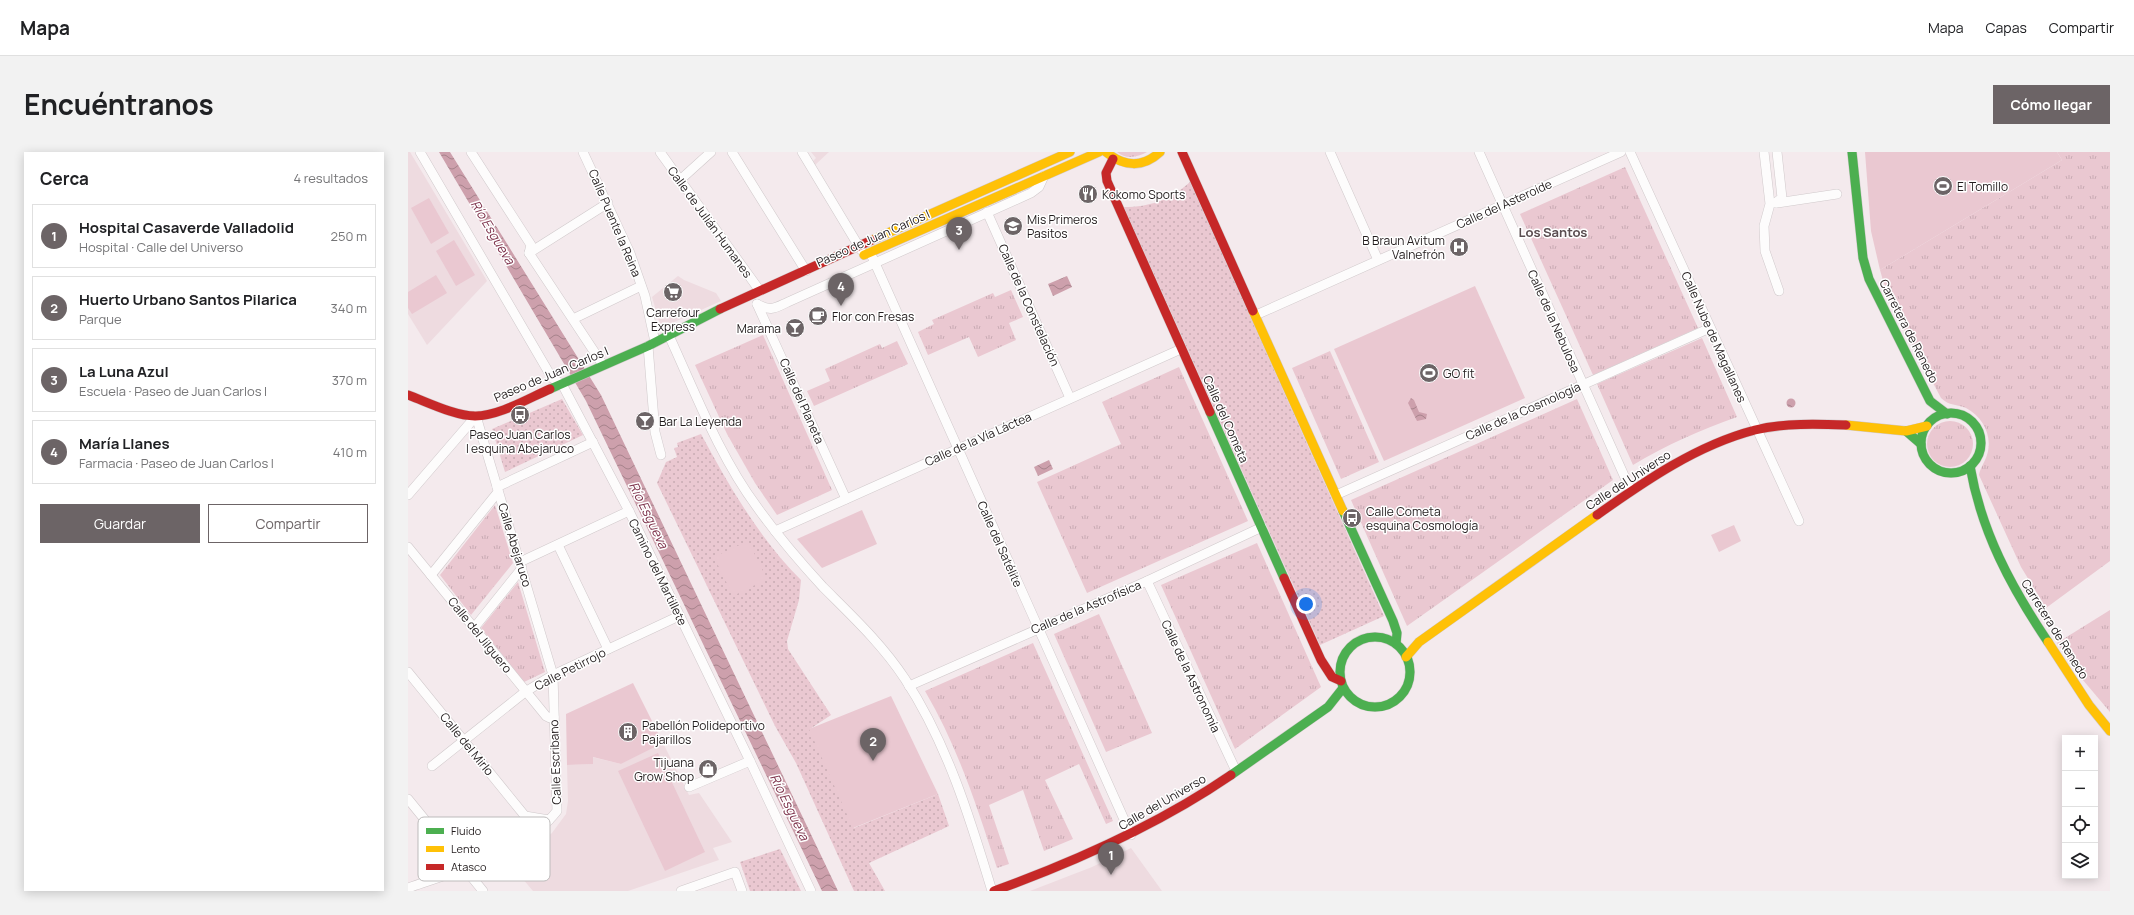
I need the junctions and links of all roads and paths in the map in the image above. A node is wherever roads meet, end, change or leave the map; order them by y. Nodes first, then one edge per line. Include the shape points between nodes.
1 (420, 152) edge
2 (471, 152) edge
3 (583, 152) edge
4 (660, 152) edge
5 (711, 152) edge
6 (732, 152) edge
7 (802, 152) edge
8 (1070, 152) edge
9 (1099, 152) edge
10 (1160, 152) edge
11 (1182, 152) edge
12 (1330, 152) edge
13 (1479, 152) edge
14 (1621, 152) edge
15 (1630, 152) edge
16 (1764, 152) edge
17 (1777, 152) edge
18 (1852, 152) edge
19 (1110, 155) edge
20 (1044, 176) junction
21 (680, 180) junction
22 (1837, 194) dead end
23 (608, 203) junction
24 (1774, 203) junction
25 (1502, 206) junction
26 (987, 212) junction
27 (859, 246) junction
28 (529, 253) junction
29 (867, 254) junction
30 (854, 259) dead end
31 (1378, 260) junction
32 (876, 263) junction
33 (806, 271) junction
34 (642, 286) junction
35 (1779, 291) dead end
36 (760, 292) junction
37 (771, 297) dead end
38 (754, 305) junction
39 (1256, 315) junction
40 (573, 319) junction
41 (703, 328) dead end
42 (1710, 328) junction
43 (671, 340) junction
44 (651, 344) junction
45 (1182, 349) junction
46 (604, 365) junction
47 (565, 383) junction
48 (1583, 384) junction
49 (408, 395) edge
50 (1070, 398) junction
51 (1930, 401) junction
52 (1947, 414) junction
53 (476, 416) junction
54 (1929, 423) junction
55 (1756, 430) junction
56 (1906, 431) junction
57 (593, 442) junction
58 (1921, 444) junction
59 (957, 449) junction
60 (661, 455) dead end
61 (1970, 466) junction
62 (1957, 473) junction
63 (498, 489) junction
64 (1972, 489) junction
65 (1631, 490) junction
66 (408, 495) edge
67 (1336, 495) junction
68 (846, 499) junction
69 (629, 511) junction
70 (1799, 521) dead end
71 (1262, 527) junction
72 (775, 531) junction
73 (558, 545) junction
74 (408, 547) edge
75 (521, 565) junction
76 (431, 575) junction
77 (1147, 581) junction
78 (679, 616) junction
79 (474, 628) junction
80 (1038, 628) junction
81 (1419, 642) junction
82 (1398, 646) junction
83 (608, 649) junction
84 (1406, 657) junction
85 (408, 672) edge
86 (553, 675) junction
87 (1342, 684) junction
88 (909, 686) junction
89 (525, 692) junction
90 (1353, 700) junction
91 (1328, 707) junction
92 (554, 716) junction
93 (2110, 731) edge
94 (464, 740) junction
95 (750, 761) junction
96 (432, 766) dead end
97 (1236, 771) junction
98 (689, 787) dead end
99 (408, 798) edge
100 (525, 816) joint
101 (423, 817) edge
102 (531, 817) edge
103 (550, 819) edge
104 (1131, 835) junction
105 (429, 881) edge
106 (475, 881) edge
107 (408, 888) edge
108 (698, 888) edge
109 (483, 891) edge
110 (681, 891) edge
111 (742, 891) edge
112 (811, 891) edge
113 (993, 891) edge

1 - 47 street, Camino del Martillete via 552,378
2 - 28 street via 531,244
3 - 23 street, Calle Puente la Reina
4 - 21 street, Calle de Julián Humanes
5 - 21 street
6 - 33 street
7 - 27 street, Calle del Satélite
8 - 27 street, Paseo de Juan Carlos I
9 - 20 street, Paseo de Juan Carlos I
10 - 19 street via 1142,164 1127,165
11 - 39 street
12 - 31 street
13 - 25 street, Calle de la Nebulosa
14 - 25 street, Calle del Asteroide
15 - 42 street, Calle Nube de Magallanes
16 - 24 street
17 - 24 street via 1782,198
18 - 51 street, Carretera de Renedo via 1863,258 1869,279
19 - 45 street, Calle del Cometa via 1107,181
20 - 26 street via 1039,187 1031,193
20 - 29 street, Paseo de Juan Carlos I
21 - 36 street, Calle de Julián Humanes
22 - 24 street
23 - 28 street
23 - 34 street, Calle Puente la Reina
24 - 35 street via 1764,226 1765,251
25 - 31 street, Calle del Asteroide
25 - 48 street, Calle de la Nebulosa
26 - 32 street
26 - 50 street, Calle de la Constelación
27 - 29 street, Calle del Satélite
27 - 33 street, Paseo de Juan Carlos I
28 - 40 street
29 - 30 street, Paseo de Juan Carlos I
29 - 32 street, Calle del Satélite
31 - 39 street, Calle del Asteroide
32 - 38 street via 771,309
32 - 59 street, Calle del Satélite
33 - 36 street, Paseo de Juan Carlos I
34 - 40 street
34 - 44 street, Calle Puente la Reina
36 - 44 street, Paseo de Juan Carlos I
37 - 38 street
38 - 68 street, Calle del Planeta
39 - 67 street
40 - 46 street
41 - 43 street, Paseo de Juan Carlos I
42 - 48 street, Calle de la Cosmología
42 - 55 street, Calle Nube de Magallanes
43 - 44 street, Paseo de Juan Carlos I
43 - 72 street via 735,474
44 - 46 street, Paseo de Juan Carlos I
44 - 60 street, Calle Puente la Reina via 655,432
45 - 50 street, Calle de la Vía Láctea
45 - 71 street, Calle del Cometa
46 - 47 street, Paseo de Juan Carlos I
47 - 53 street, Paseo de Juan Carlos I via 505,409
47 - 57 street, Camino del Martillete
48 - 65 street, Calle de la Nebulosa
48 - 67 street, Calle de la Cosmología
49 - 53 street, Paseo de Juan Carlos I via 453,412
50 - 59 street, Calle de la Vía Láctea
51 - 52 street, Carretera de Renedo
51 - 54 street, Carretera de Renedo
52 - 54 street
52 - 61 street via 1955,414 1969,420 1978,432 1979,454
53 - 63 street, Calle Abejaruco
53 - 66 street
54 - 56 street, Calle del Universo
54 - 58 street via 1922,434
55 - 56 street, Calle del Universo via 1813,424 1860,425
55 - 65 street, Calle del Universo via 1687,457
55 - 70 street, Calle Nube de Magallanes
56 - 58 street
57 - 63 street
57 - 69 street, Camino del Martillete
58 - 62 street via 1925,458 1935,469
59 - 68 street, Calle de la Vía Láctea
59 - 80 street, Calle del Satélite
61 - 62 street
61 - 64 street, Carretera de Renedo
62 - 64 street, Carretera de Renedo
63 - 75 street, Calle Abejaruco
63 - 76 street
64 - 93 street, Carretera de Renedo via 1999,556 2022,602 2073,681
65 - 81 street, Calle del Universo
67 - 82 street via 1395,628
68 - 72 street, Calle de la Vía Láctea
69 - 73 street
69 - 78 street, Camino del Martillete
71 - 77 street, Calle de la Astrofísica
71 - 87 street, Calle del Cometa via 1326,669
72 - 88 street via 823,586 872,636
73 - 75 street
73 - 83 street
74 - 76 street, Calle del Jilguero
75 - 79 street
75 - 86 street, Calle Abejaruco
76 - 79 street, Calle del Jilguero
77 - 80 street, Calle de la Astrofísica
77 - 97 street, Calle de la Astronomía
78 - 83 street, Calle Petirrojo
78 - 95 street, Camino del Martillete
79 - 89 street, Calle del Jilguero
80 - 88 street, Calle de la Astrofísica
80 - 104 street, Calle del Satélite
81 - 82 street, Calle del Universo
81 - 84 street, Calle del Universo
82 - 84 street
82 - 87 street via 1384,638 1374,637 1357,642 1344,655 1340,668
83 - 86 street, Calle Petirrojo
84 - 90 street via 1410,677 1407,687 1396,701 1374,708
85 - 94 street, Calle del Mirlo
86 - 89 street, Calle Petirrojo
86 - 92 street, Calle Escribano
87 - 90 street
87 - 91 street, Calle del Universo
88 - 113 street via 937,735 951,768
89 - 92 street, Calle del Jilguero via 546,716
89 - 94 street, Calle Petirrojo
90 - 91 street, Calle del Universo
91 - 97 street, Calle del Universo
92 - 103 street, Calle Escribano via 557,811
94 - 96 street, Calle Petirrojo
94 - 100 street, Calle del Mirlo
95 - 98 street
95 - 112 street, Camino del Martillete
97 - 104 street, Calle del Universo
99 - 101 street
100 - 102 street
104 - 113 street, Calle del Universo via 1067,864
105 - 107 street, Calle Escribano
106 - 109 street
108 - 110 street
108 - 111 street via 735,872

